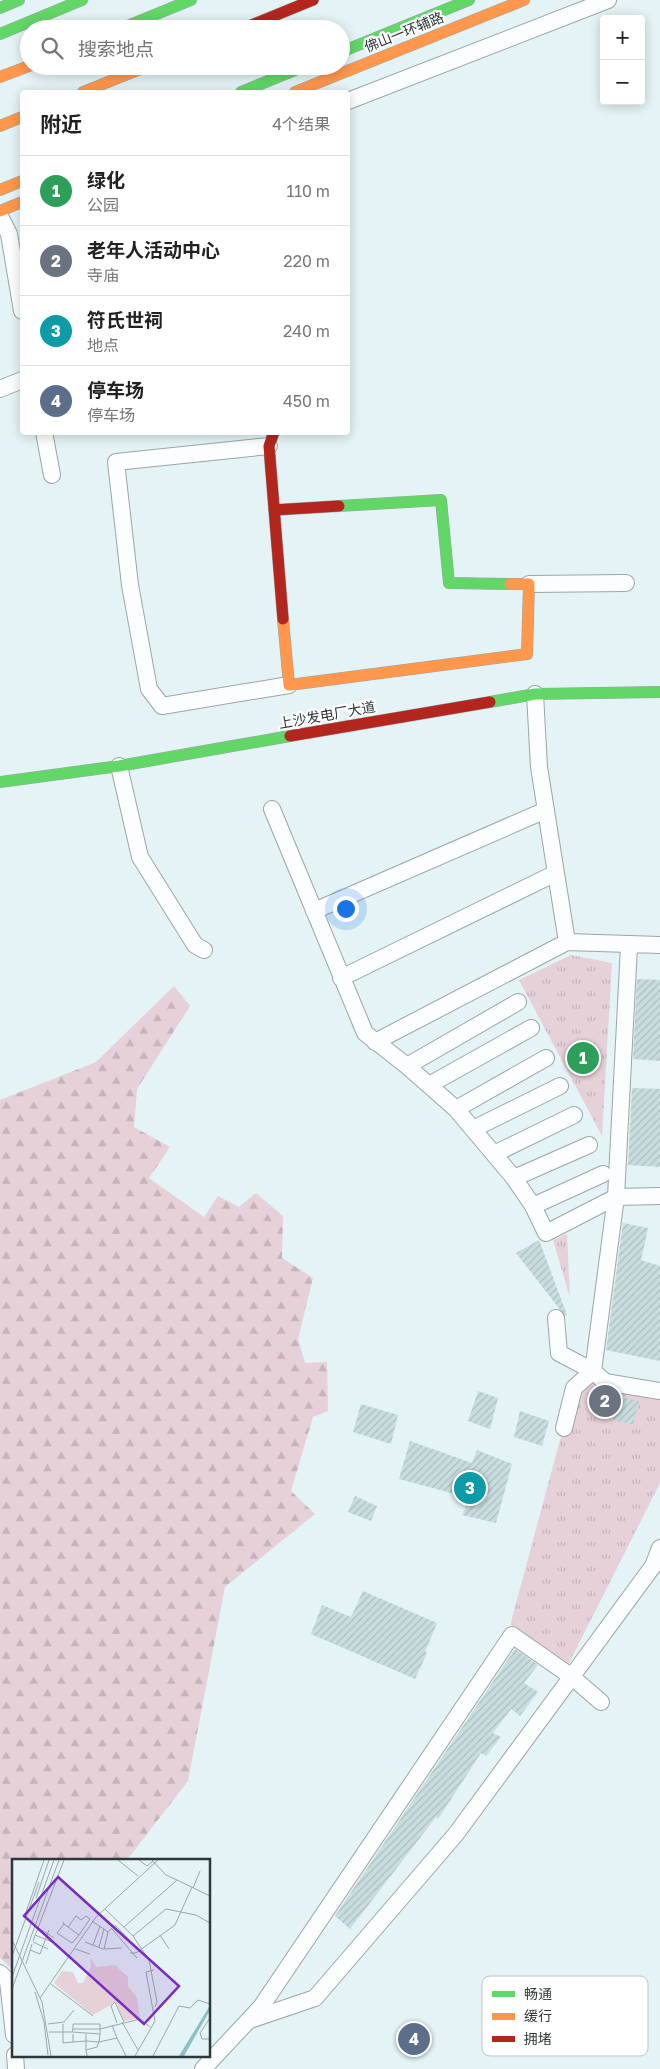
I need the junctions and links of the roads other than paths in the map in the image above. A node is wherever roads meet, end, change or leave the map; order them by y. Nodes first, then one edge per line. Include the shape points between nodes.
1 (19, 0) edge
2 (82, 0) edge
3 (191, 0) edge
4 (313, 0) edge
5 (469, 0) edge
6 (524, 0) edge
7 (608, 0) edge
8 (0, 8) edge
9 (34, 20) edge
10 (142, 20) edge
11 (264, 20) edge
12 (20, 26) edge
13 (0, 34) edge
14 (350, 48) edge
15 (20, 69) edge
16 (350, 70) edge
17 (125, 75) edge
18 (282, 75) edge
19 (336, 75) edge
20 (0, 77) edge
21 (87, 90) edge
22 (245, 90) edge
23 (299, 90) edge
24 (350, 100) edge
25 (20, 118) edge
26 (0, 126) edge
27 (20, 182) edge
28 (0, 190) edge
29 (20, 203) edge
30 (0, 211) edge
31 (0, 216) edge
32 (10, 233) edge
33 (20, 298) edge
34 (20, 381) edge
35 (0, 389) edge
36 (45, 435) edge
37 (271, 439) edge
38 (52, 475) dead end
39 (274, 510) junction
40 (626, 583) dead end
41 (530, 584) junction
42 (289, 685) junction
43 (660, 692) edge
44 (535, 694) junction
45 (119, 766) junction
46 (0, 782) edge
47 (272, 809) dead end
48 (546, 810) junction
49 (556, 873) junction
50 (314, 912) junction
51 (568, 942) junction
52 (660, 945) edge
53 (628, 946) junction
54 (204, 950) dead end
55 (341, 978) junction
56 (518, 1002) dead end
57 (531, 1028) dead end
58 (375, 1042) junction
59 (546, 1058) dead end
60 (407, 1066) junction
61 (429, 1085) junction
62 (560, 1086) dead end
63 (456, 1109) junction
64 (574, 1115) dead end
65 (473, 1129) junction
66 (589, 1145) dead end
67 (494, 1154) junction
68 (603, 1174) dead end
69 (514, 1178) junction
70 (660, 1196) edge
71 (616, 1197) junction
72 (533, 1206) junction
73 (556, 1318) dead end
74 (593, 1370) junction
75 (660, 1389) edge
76 (564, 1428) dead end
77 (660, 1548) edge
78 (572, 1677) junction
79 (601, 1702) dead end
80 (0, 1973) edge
81 (12, 2017) edge
82 (248, 2021) junction
83 (15, 2056) edge
84 (16, 2069) edge
85 (204, 2069) edge

1 - 8 main road
2 - 9 main road
3 - 10 main road
4 - 11 main road
5 - 14 main road, 佛山一环辅路
6 - 16 main road, 佛山一环辅路
7 - 24 street
12 - 13 main road
15 - 20 main road
17 - 21 main road
18 - 22 main road
19 - 23 main road, 佛山一环辅路
25 - 26 main road
27 - 28 main road
29 - 30 main road
31 - 32 street
32 - 33 street
34 - 35 street
36 - 38 street
37 - 39 main road
37 - 42 street via 116,462 130,585 149,689 162,706
39 - 41 main road via 441,500 449,583
39 - 42 main road
40 - 41 street
41 - 42 main road via 528,654
43 - 44 main road, 上沙发电厂大道
44 - 45 main road, 上沙发电厂大道
44 - 48 street via 539,767
45 - 46 main road, 上沙发电厂大道
45 - 54 street via 140,857 195,945
47 - 50 street
48 - 49 street
48 - 50 street
49 - 51 street
49 - 55 street
50 - 55 street
51 - 53 street
51 - 58 street
52 - 53 street
53 - 71 street
55 - 58 street via 361,1026
56 - 60 street
57 - 61 street
58 - 60 street
59 - 63 street
60 - 61 street
61 - 63 street
62 - 65 street
63 - 65 street
64 - 67 street
65 - 67 street
66 - 69 street
67 - 69 street
68 - 72 street
69 - 72 street
70 - 71 street
71 - 72 street via 546,1233
71 - 74 street
73 - 74 street via 559,1353
74 - 75 street via 605,1382
74 - 76 street via 574,1388
77 - 78 street via 653,1566
78 - 79 street
78 - 82 street via 456,1834 315,1998
78 - 82 street via 512,1636 261,2007
80 - 81 street via 8,1981
82 - 85 street
83 - 84 street

